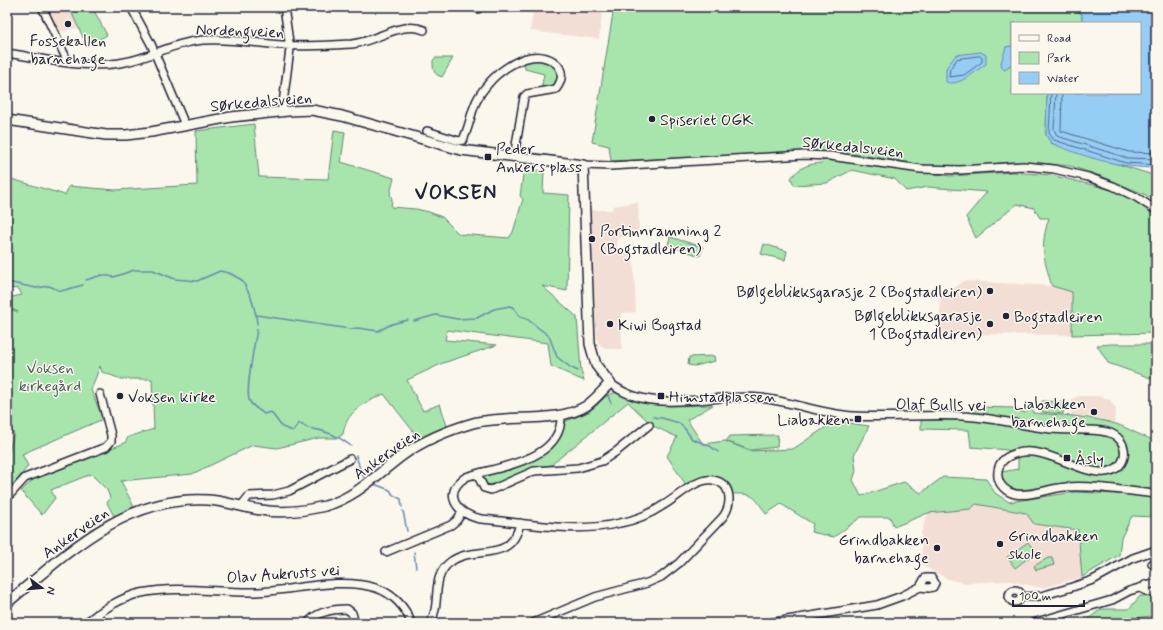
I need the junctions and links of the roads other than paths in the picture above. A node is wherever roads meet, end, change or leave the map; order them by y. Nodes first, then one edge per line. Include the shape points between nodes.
1 (42, 7) edge
2 (131, 7) edge
3 (284, 7) edge
4 (424, 30) dead end
5 (290, 45) junction
6 (155, 52) junction
7 (7, 53) edge
8 (68, 62) junction
9 (282, 111) junction
10 (7, 120) edge
11 (185, 125) junction
12 (427, 131) dead end
13 (514, 157) junction
14 (583, 164) junction
15 (1156, 210) edge
16 (610, 383) junction
17 (100, 394) dead end
18 (561, 415) junction
19 (649, 425) dead end
20 (350, 459) dead end
21 (477, 474) junction
22 (1156, 494) edge
23 (7, 498) edge
24 (242, 506) junction
25 (462, 512) junction
26 (520, 523) junction
27 (1156, 550) edge
28 (386, 552) dead end
29 (1156, 583) edge
30 (1145, 585) junction
31 (920, 587) dead end
32 (1156, 592) edge
33 (1021, 597) dead end
34 (7, 603) edge
35 (97, 614) junction
36 (85, 623) edge
37 (104, 623) edge
38 (308, 623) edge
39 (352, 623) edge
40 (411, 623) edge
41 (430, 623) edge
42 (533, 623) edge
43 (769, 623) edge
44 (1033, 623) edge

1 - 8 street
2 - 6 street
3 - 5 street
4 - 5 street, Nordengveien via 408,27 357,43
5 - 6 street, Nordengveien via 206,40 184,43
5 - 9 street
6 - 8 street, Nordengveien via 120,63 97,65
6 - 11 street
7 - 8 street, Nordengveien
9 - 11 main road, Sørkedalsveien via 225,117
9 - 13 main road, Sørkedalsveien via 306,110 329,113 456,148
10 - 11 main road, Sørkedalsveien via 112,135 145,133
12 - 13 street via 458,141 463,140 475,101 494,77 508,66 531,57 552,60 560,68 560,83 556,89 527,94 524,97
13 - 14 main road, Sørkedalsveien
14 - 15 street, Sørkedalsveien via 610,166 804,155 931,169 1040,167 1067,171 1099,181 1129,193
14 - 16 main road via 590,344 596,364
16 - 18 main road, Ankerveien via 587,406
16 - 22 street, Olaf Bulls vei via 643,398 674,401 746,397 848,416 977,417 1050,429 1105,432 1118,437 1124,448 1125,457 1117,469 1097,472 1056,458 1027,452 1008,457 1000,464 998,480 1007,491 1017,494 1071,487
17 - 23 street via 111,435 111,441 106,447 25,478
18 - 21 street via 557,436 543,451 533,457
18 - 24 main road, Ankerveien via 489,420 447,432 406,454 358,492 325,506 285,512
19 - 21 street via 611,456 587,466 534,471 491,490 484,488
20 - 24 street, Ankerveien via 289,491 249,496
21 - 25 street via 463,480 456,488 454,499
24 - 34 main road, Ankerveien via 191,500 127,515 88,536
25 - 26 street via 476,518
25 - 28 street via 452,525
26 - 41 street via 515,537 506,547 494,552 458,558 447,565 438,582 436,607
26 - 42 street via 578,528 619,524 655,511 707,480 721,483 730,497 725,515 666,574 647,583 595,597
27 - 33 street via 1133,558 1093,580 1041,596
29 - 30 street
30 - 32 street via 1142,589 1146,592
30 - 44 street via 1112,600
31 - 43 street via 878,606
35 - 36 street, Olav Aukrusts vei
35 - 37 street
35 - 40 street, Olav Aukrusts vei via 119,600 152,591 254,592 350,583 371,586 389,594 403,608
38 - 39 street via 318,615 336,609 347,609 352,613

